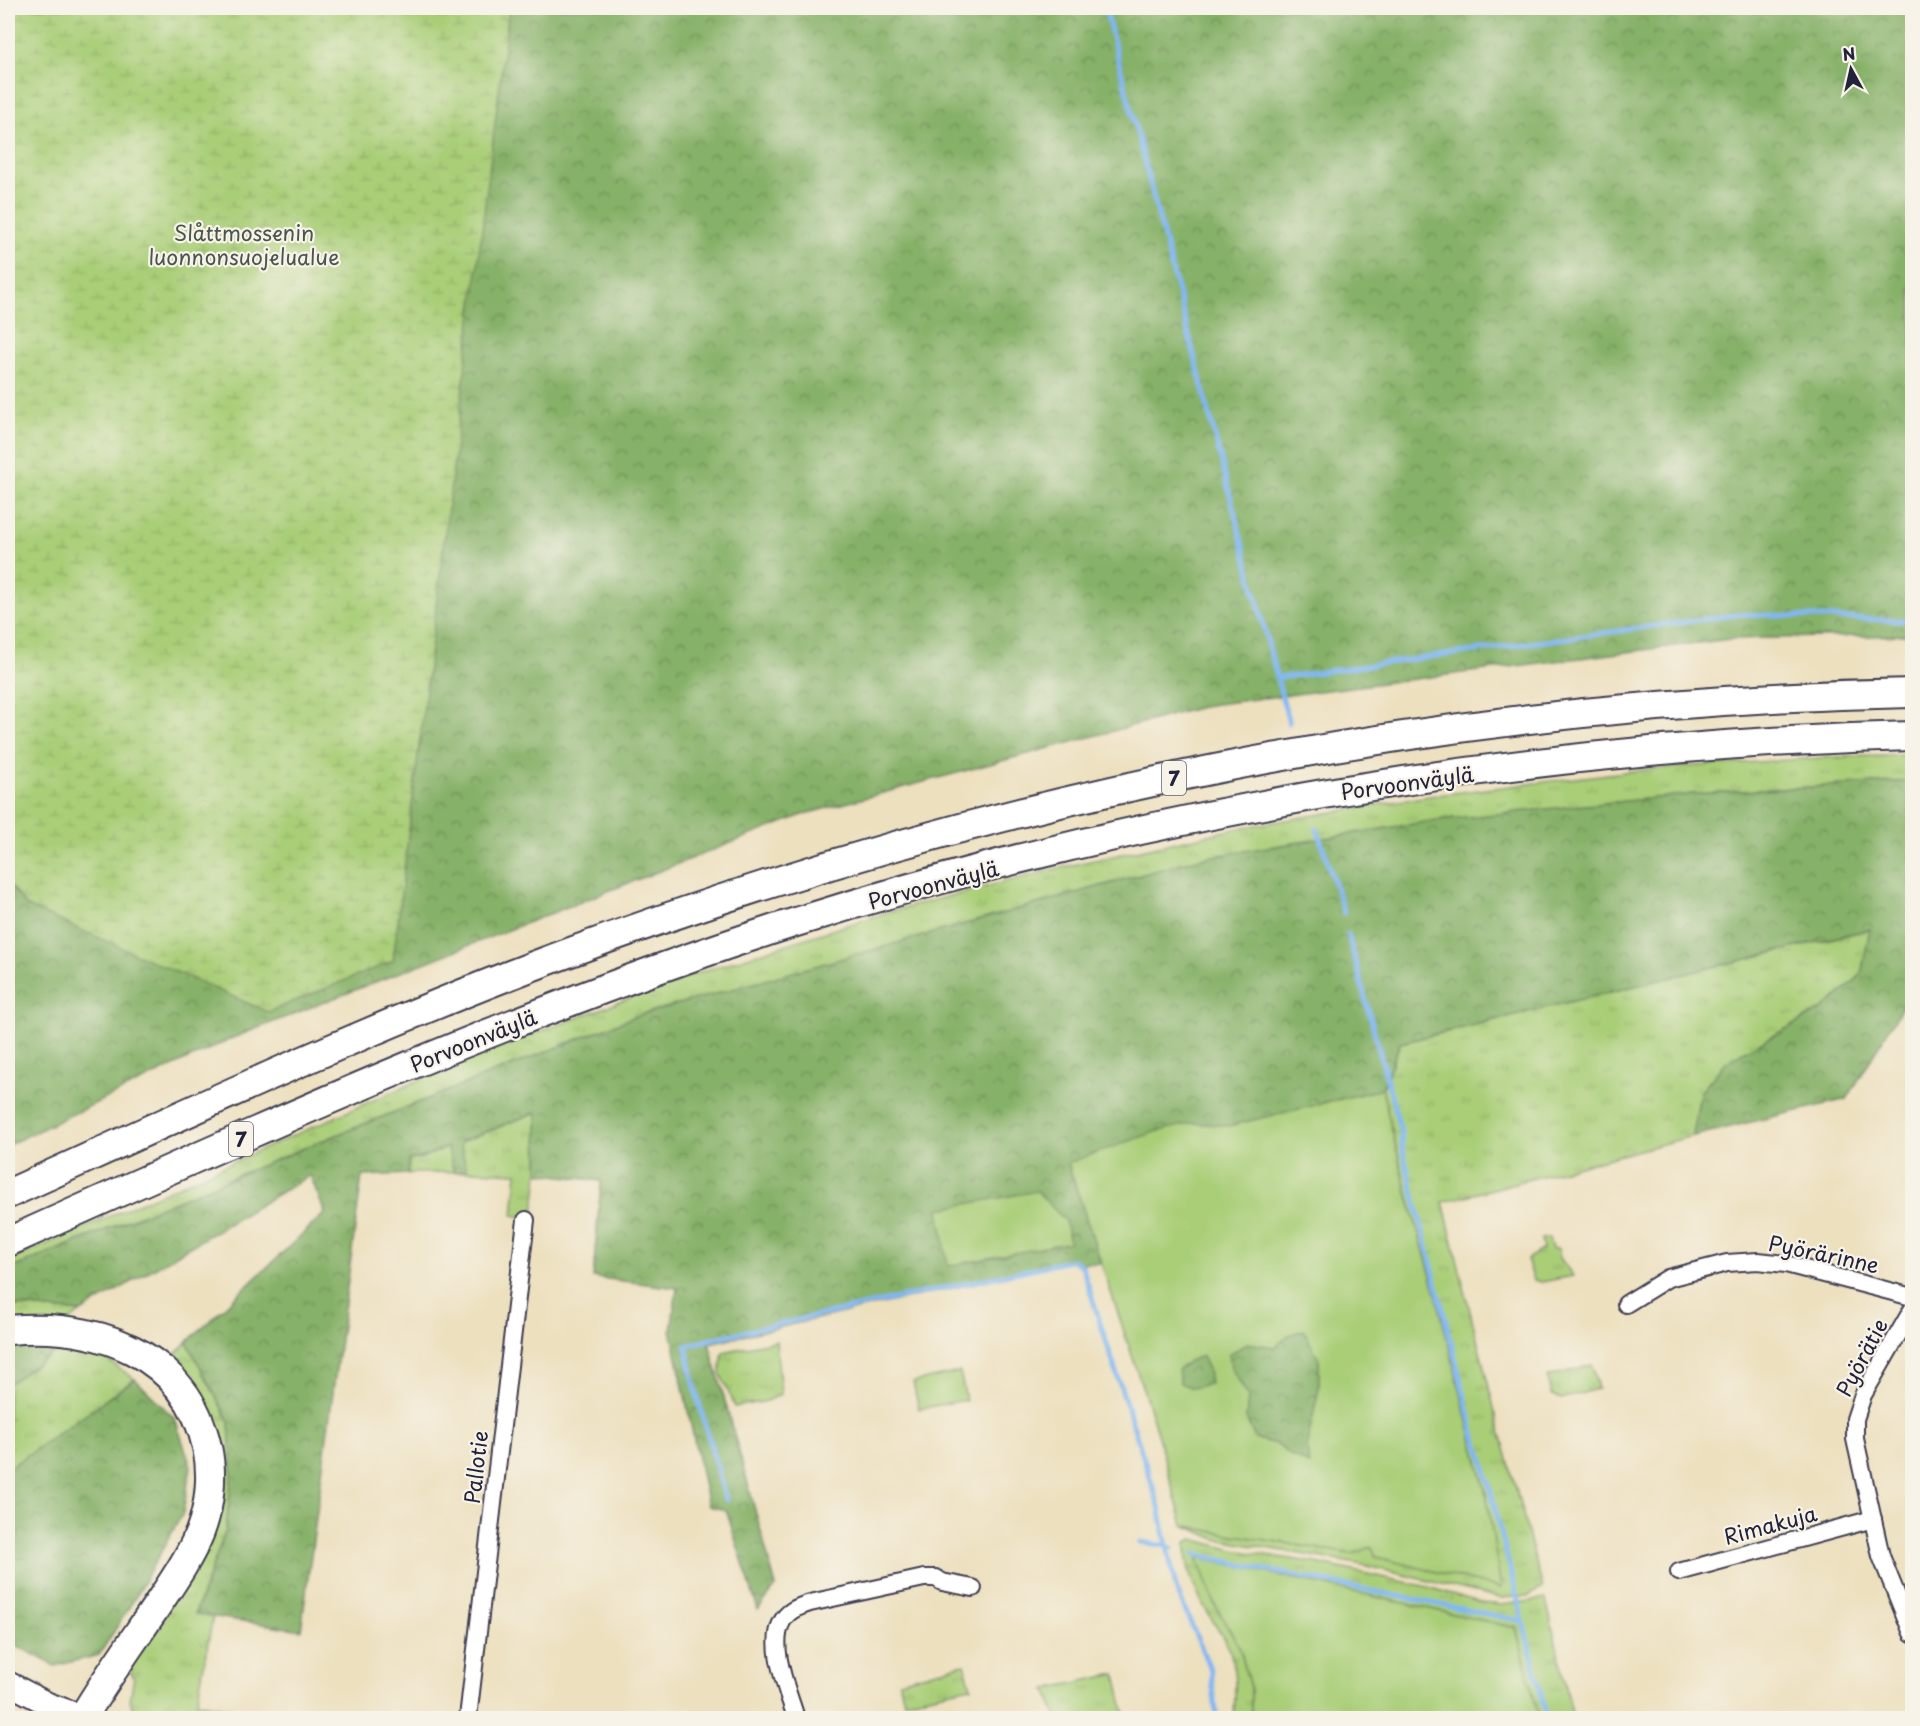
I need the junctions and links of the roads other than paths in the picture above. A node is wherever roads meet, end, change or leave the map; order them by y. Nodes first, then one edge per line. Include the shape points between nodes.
1 (1912, 693) edge
2 (1912, 736) edge
3 (8, 1194) edge
4 (526, 1220) dead end
5 (8, 1242) edge
6 (1912, 1297) edge
7 (1626, 1304) dead end
8 (1912, 1310) edge
9 (8, 1330) edge
10 (1873, 1520) junction
11 (1679, 1572) dead end
12 (973, 1588) dead end
13 (1912, 1634) edge
14 (8, 1683) edge
15 (85, 1718) edge
16 (468, 1719) edge
17 (796, 1719) edge

1 - 3 highway, 7 via 1698,704 1437,731 1233,766 952,830 789,878 528,969 328,1051
2 - 5 highway, Porvoonväylä / 7 via 1566,760 1348,790 1170,825 968,873 782,927 475,1038
4 - 16 street, Pallotie
6 - 7 street, Pyörärinne via 1786,1264 1758,1261 1727,1263 1668,1278
8 - 10 street, Pyörätie via 1863,1395 1855,1419 1855,1438
9 - 15 highway via 76,1331 143,1355 162,1368 187,1397 202,1428 210,1458 206,1515 190,1553
10 - 11 street, Rimakuja
10 - 13 street, Pyörätie via 1881,1556
12 - 17 street via 924,1578 793,1609 782,1622 776,1650
14 - 15 main road

